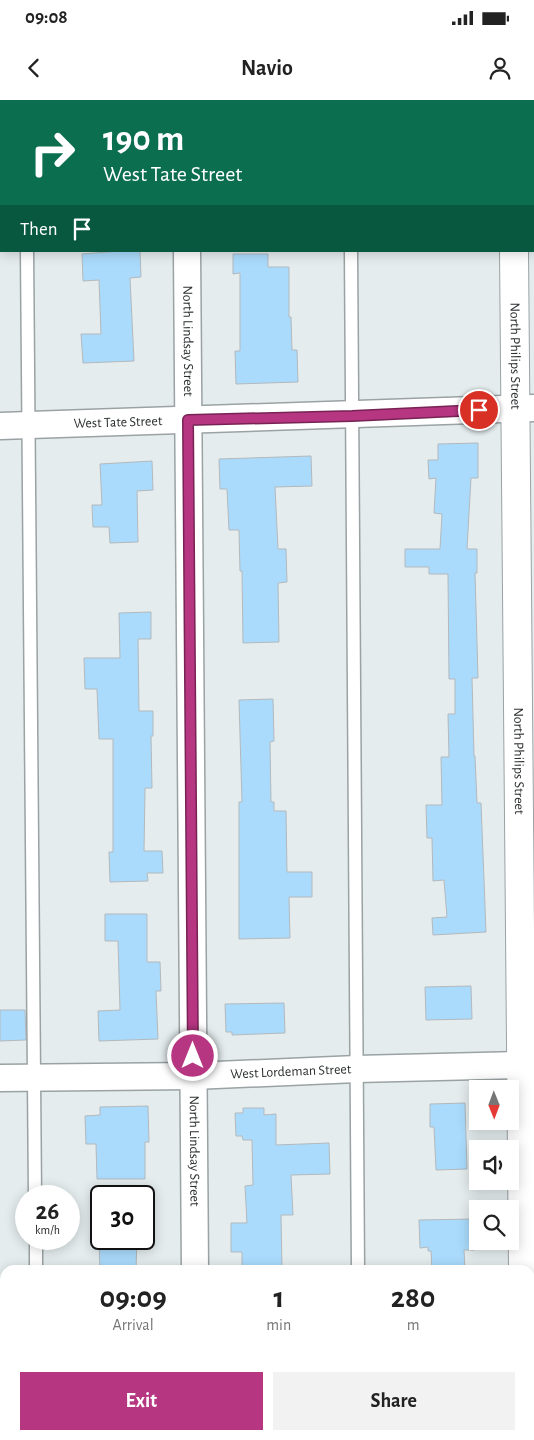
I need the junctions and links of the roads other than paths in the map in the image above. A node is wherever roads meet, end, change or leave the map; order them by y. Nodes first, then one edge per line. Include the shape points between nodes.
1 (27, 252) edge
2 (187, 252) edge
3 (351, 252) edge
4 (514, 252) edge
5 (525, 408) edge
6 (352, 416) junction
7 (188, 420) junction
8 (28, 425) junction
9 (0, 426) edge
10 (527, 835) edge
11 (522, 1065) junction
12 (357, 1069) junction
13 (193, 1076) junction
14 (34, 1077) junction
15 (0, 1078) edge
16 (36, 1185) edge
17 (36, 1250) edge
18 (36, 1265) edge
19 (195, 1265) edge
20 (358, 1265) edge
21 (523, 1265) edge

1 - 8 lane
2 - 7 street, North Lindsay Street
3 - 6 lane
4 - 5 street, North Philips Street
5 - 6 street, West Tate Street
5 - 10 street, North Philips Street
6 - 7 street, West Tate Street
6 - 12 lane
7 - 8 street, West Tate Street
7 - 13 street, North Lindsay Street
8 - 9 street, West Tate Street
8 - 14 lane
10 - 11 street, North Philips Street
11 - 12 street, West Lordeman Street
11 - 21 street, North Philips Street
12 - 13 street, West Lordeman Street
12 - 20 lane
13 - 14 street, West Lordeman Street
13 - 19 street, North Lindsay Street
14 - 15 street, West Lordeman Street
14 - 16 lane
17 - 18 lane

